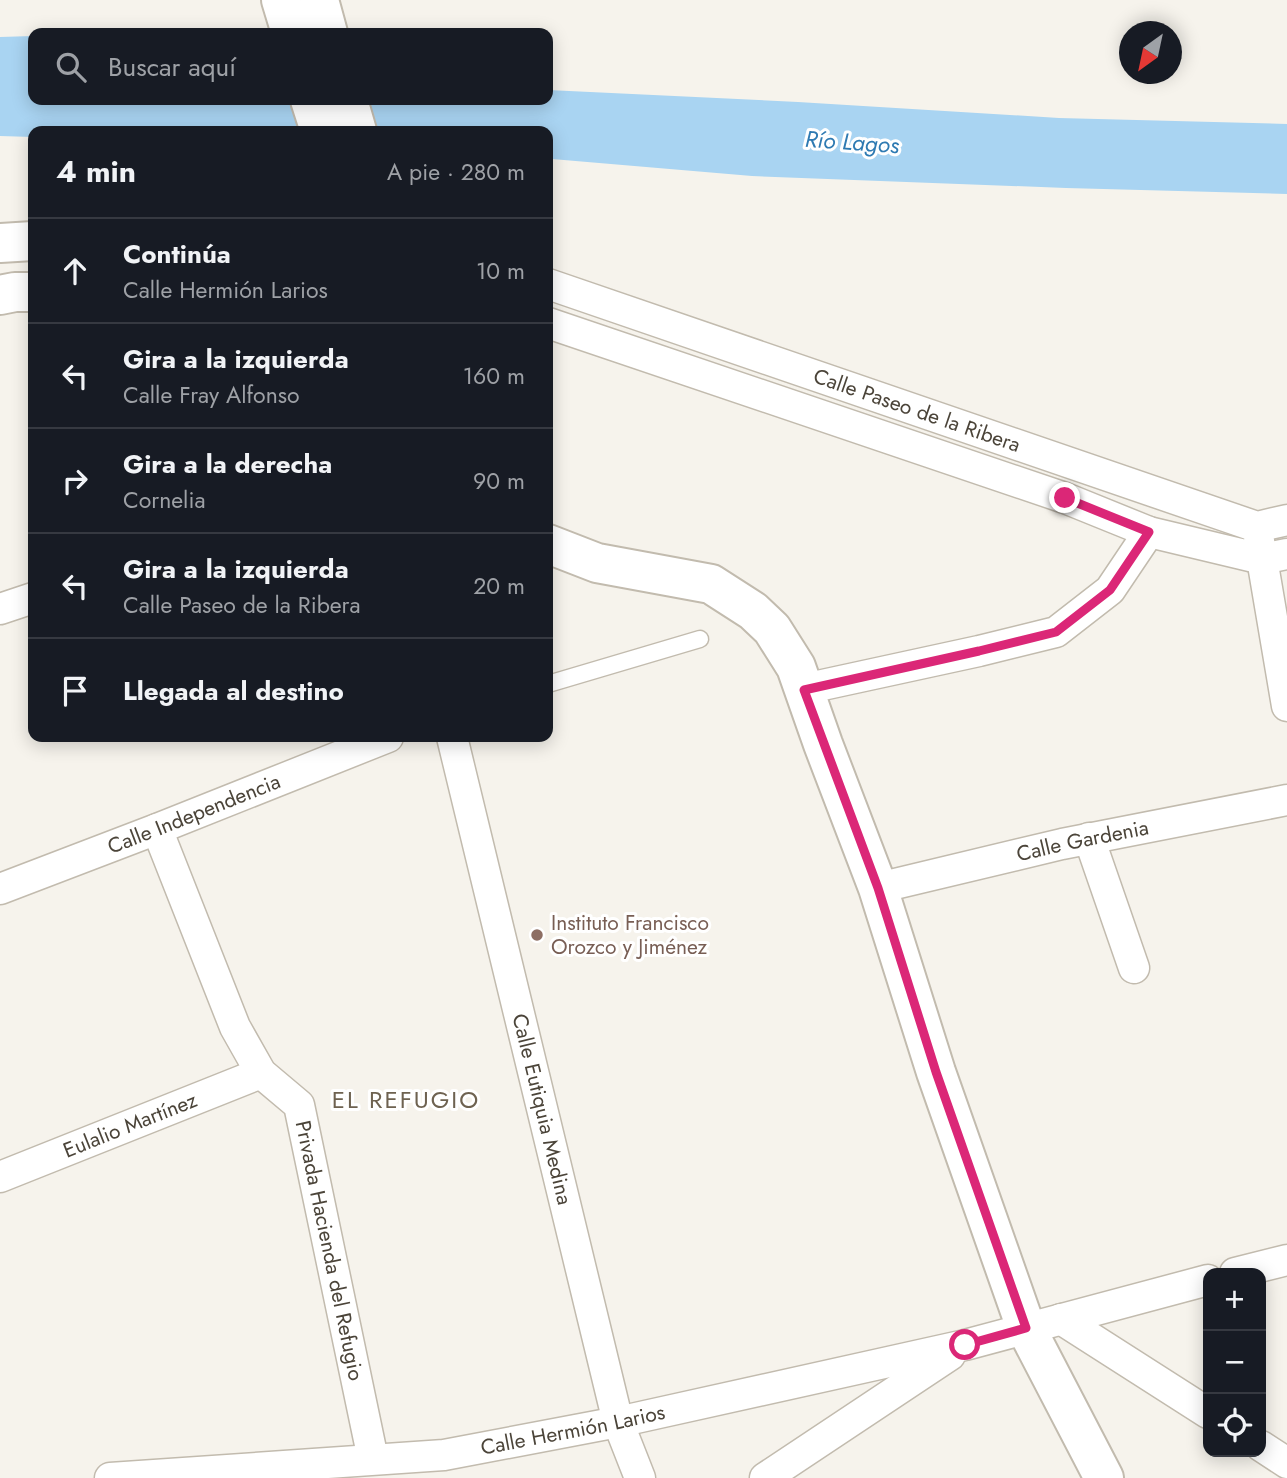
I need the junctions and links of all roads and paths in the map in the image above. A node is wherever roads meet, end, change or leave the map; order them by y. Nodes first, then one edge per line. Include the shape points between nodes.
1 (281, 0) edge
2 (318, 0) edge
3 (289, 28) edge
4 (326, 28) edge
5 (312, 105) edge
6 (349, 105) edge
7 (318, 126) edge
8 (356, 126) edge
9 (28, 241) edge
10 (0, 243) edge
11 (553, 286) edge
12 (28, 292) edge
13 (0, 295) edge
14 (553, 325) edge
15 (1287, 520) edge
16 (1257, 527) junction
17 (1149, 532) junction
18 (553, 546) edge
19 (1275, 556) edge
20 (28, 600) edge
21 (0, 609) edge
22 (700, 639) dead end
23 (553, 683) edge
24 (804, 690) junction
25 (1287, 706) edge
26 (375, 742) edge
27 (453, 742) edge
28 (1287, 800) edge
29 (157, 829) junction
30 (1089, 838) junction
31 (878, 888) junction
32 (0, 889) edge
33 (1134, 968) dead end
34 (261, 1073) junction
35 (0, 1177) edge
36 (1287, 1259) edge
37 (1254, 1268) edge
38 (1203, 1281) edge
39 (1044, 1324) junction
40 (965, 1345) junction
41 (1203, 1410) edge
42 (618, 1422) junction
43 (1266, 1449) edge
44 (373, 1459) junction
45 (1287, 1463) edge
46 (122, 1478) edge
47 (640, 1478) edge
48 (765, 1478) edge
49 (1104, 1478) edge

1 - 3 street
2 - 4 street
5 - 7 street
6 - 8 street
9 - 10 street
11 - 16 street, Calle Paseo de la Ribera
12 - 13 street
14 - 17 street, Calle Paseo de la Ribera via 1065,498
15 - 16 street
16 - 19 street
17 - 19 street, Calle Paseo de la Ribera
17 - 24 street via 1110,590 1056,632
18 - 24 street via 597,563 711,584 772,629 796,667
19 - 25 street
20 - 21 street
22 - 23 lane
24 - 31 street
26 - 29 street, Calle Independencia
27 - 42 street, Calle Eutiquia Medina
28 - 30 street, Calle Gardenia
29 - 32 street, Calle Independencia
29 - 34 street, Privada Hacienda del Refugio via 235,1027
30 - 31 street, Calle Gardenia
30 - 33 street
31 - 39 street via 936,1072
34 - 35 street, Eulalio Martínez
34 - 44 street, Privada Hacienda del Refugio via 299,1105
36 - 37 street
38 - 39 street, Calle Hermión Larios
39 - 40 street, Calle Hermión Larios
39 - 41 street
39 - 49 street
40 - 42 street, Calle Hermión Larios
40 - 48 street
42 - 44 street, Calle Hermión Larios via 444,1455
42 - 47 street, Calle Eutiquia Medina
43 - 45 street
44 - 46 street, Calle Hermión Larios

